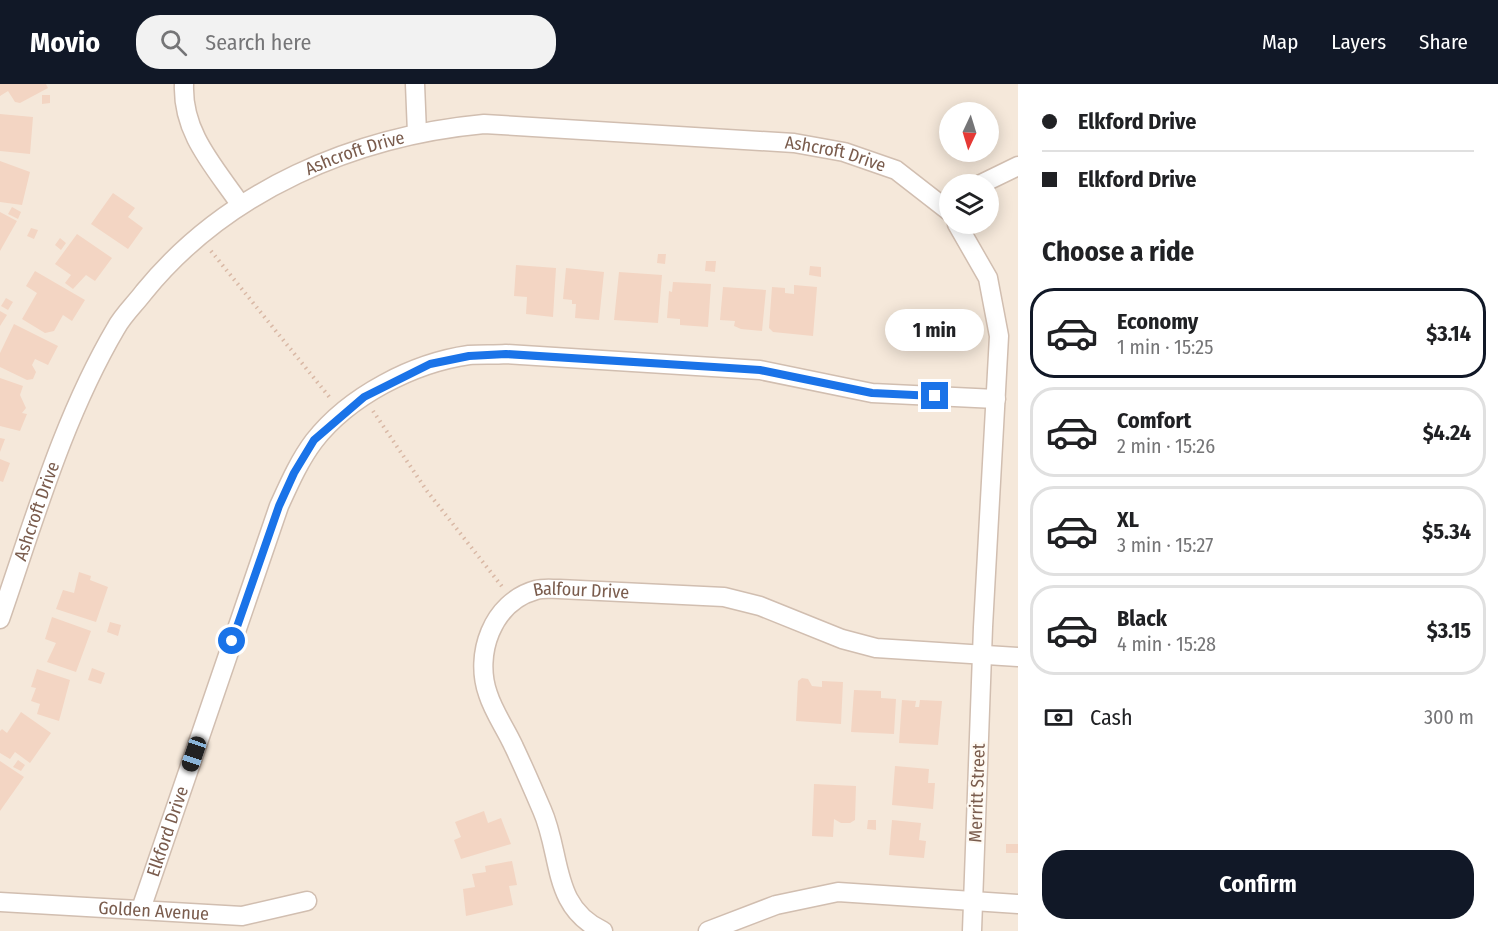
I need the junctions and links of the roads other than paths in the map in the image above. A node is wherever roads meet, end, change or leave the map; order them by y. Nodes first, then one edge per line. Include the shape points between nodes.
1 (184, 84) edge
2 (415, 84) edge
3 (417, 133) junction
4 (1018, 166) edge
5 (999, 175) edge
6 (240, 204) junction
7 (939, 204) edge
8 (963, 234) edge
9 (996, 399) junction
10 (0, 619) edge
11 (982, 654) junction
12 (1018, 657) edge
13 (307, 901) dead end
14 (974, 901) junction
15 (0, 902) edge
16 (1018, 904) edge
17 (141, 909) junction
18 (603, 931) edge
19 (708, 931) edge
20 (972, 931) edge

1 - 6 street via 186,117 194,136
2 - 3 street
3 - 6 street, Ashcroft Drive via 337,157
3 - 7 street, Ashcroft Drive via 484,124 794,143 844,152 896,170
4 - 5 street
6 - 10 street, Ashcroft Drive via 198,235 162,270 117,326 74,412
8 - 9 street, Ashcroft Drive via 988,278 999,336
9 - 11 street, Ashcroft Drive
9 - 17 street, Elkford Drive via 872,393 760,370 506,354 430,364 364,397 314,440 279,506
11 - 12 street, Balfour Drive
11 - 14 street, Merritt Street
11 - 18 street, Balfour Drive via 876,648 724,597 559,589 536,590 514,601 497,617 488,636 482,664 487,692 546,818 563,889 577,914
13 - 17 street, Golden Avenue via 242,916
14 - 16 street
14 - 19 street via 838,892 776,905
14 - 20 street, Merritt Street
15 - 17 street, Golden Avenue

